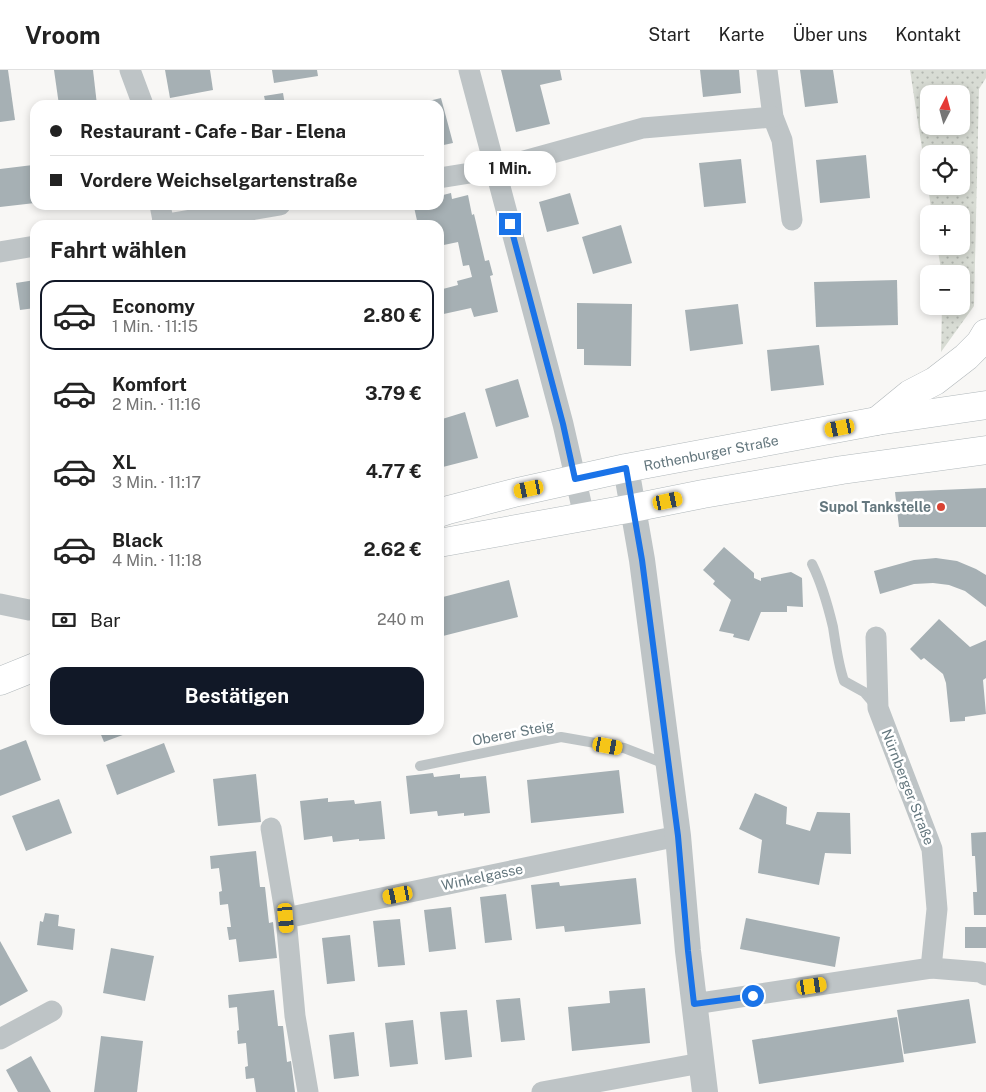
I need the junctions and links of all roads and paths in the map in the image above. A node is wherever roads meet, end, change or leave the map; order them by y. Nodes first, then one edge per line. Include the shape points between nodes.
1 (130, 70) edge
2 (469, 70) edge
3 (767, 70) edge
4 (141, 100) edge
5 (773, 117) junction
6 (495, 169) junction
7 (444, 177) edge
8 (251, 210) edge
9 (192, 220) edge
10 (792, 220) dead end
11 (30, 247) edge
12 (0, 252) edge
13 (986, 334) edge
14 (986, 405) edge
15 (877, 421) junction
16 (986, 450) edge
17 (626, 468) junction
18 (575, 479) junction
19 (633, 508) junction
20 (444, 511) edge
21 (584, 516) junction
22 (444, 542) edge
23 (812, 564) dead end
24 (0, 604) edge
25 (30, 610) edge
26 (876, 637) dead end
27 (30, 669) edge
28 (0, 681) edge
29 (878, 708) junction
30 (669, 765) junction
31 (420, 766) dead end
32 (271, 828) dead end
33 (678, 836) junction
34 (286, 918) junction
35 (931, 968) junction
36 (986, 975) edge
37 (694, 1004) junction
38 (52, 1011) dead end
39 (0, 1039) edge
40 (701, 1063) junction
41 (308, 1092) edge
42 (542, 1092) edge
43 (705, 1092) edge

1 - 4 street
2 - 6 street
3 - 5 street
5 - 6 street via 643,128
5 - 10 street via 782,140
6 - 7 street
6 - 18 street
8 - 9 street
11 - 12 street
13 - 15 main road via 966,358 935,381 910,394
14 - 15 main road, Rothenburger Straße
15 - 17 main road, Rothenburger Straße
16 - 19 main road via 842,470
17 - 18 main road, Rothenburger Straße
17 - 19 street
18 - 20 main road, Rothenburger Straße
18 - 21 street
19 - 21 main road
19 - 30 street
21 - 22 main road
23 - 29 lane via 820,581 844,681 864,692
24 - 25 street
26 - 29 street, Nürnberger Straße
27 - 28 main road
29 - 35 street, Nürnberger Straße via 932,849 937,909
30 - 31 lane, Oberer Steig via 624,748 561,737
30 - 33 street
32 - 34 street
33 - 34 street, Winkelgasse
33 - 37 street
34 - 41 street via 295,1016
35 - 36 street
35 - 37 street
37 - 40 street
38 - 39 street
40 - 42 street
40 - 43 street

